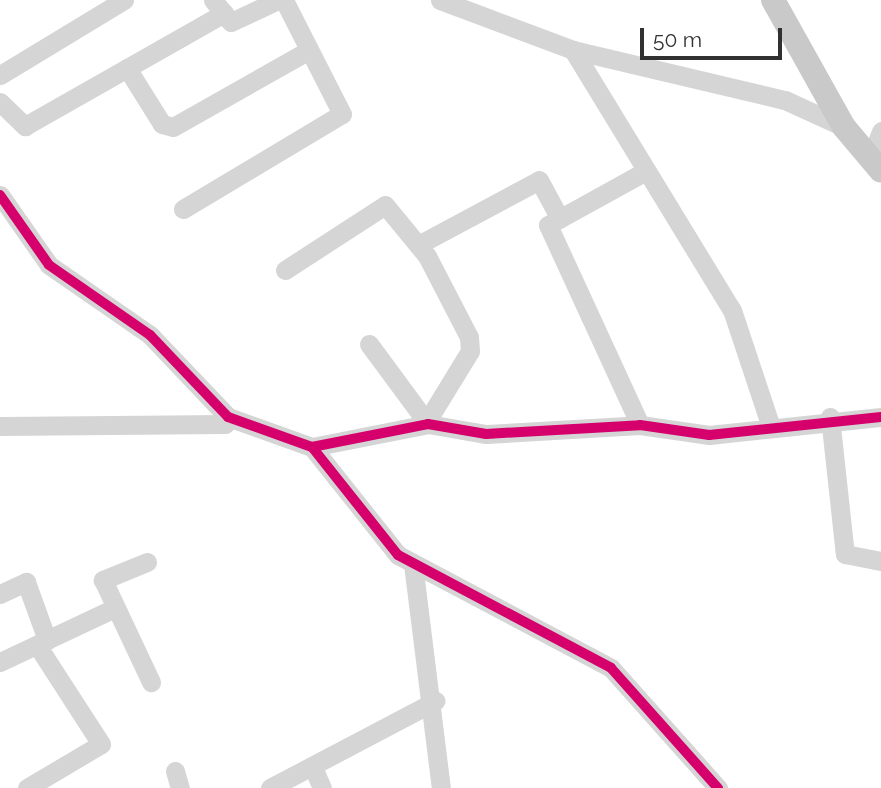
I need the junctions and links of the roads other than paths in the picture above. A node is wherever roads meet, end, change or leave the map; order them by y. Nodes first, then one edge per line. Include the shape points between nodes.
1 (124, 0) edge
2 (278, 0) edge
3 (284, 0) edge
4 (440, 0) edge
5 (773, 0) edge
6 (218, 7) edge
7 (309, 50) junction
8 (573, 50) junction
9 (127, 68) junction
10 (0, 75) edge
11 (0, 102) edge
12 (844, 127) junction
13 (881, 131) edge
14 (875, 165) edge
15 (646, 171) junction
16 (0, 195) edge
17 (183, 209) dead end
18 (560, 219) junction
19 (418, 245) junction
20 (285, 271) dead end
21 (369, 344) dead end
22 (830, 417) junction
23 (881, 417) edge
24 (228, 418) junction
25 (428, 421) junction
26 (769, 424) junction
27 (640, 425) junction
28 (0, 426) edge
29 (312, 447) junction
30 (881, 561) edge
31 (147, 562) dead end
32 (413, 564) junction
33 (0, 594) edge
34 (115, 608) junction
35 (42, 643) junction
36 (0, 662) edge
37 (151, 682) dead end
38 (435, 701) junction
39 (313, 767) junction
40 (27, 788) edge
41 (270, 788) edge
42 (322, 788) edge
43 (441, 788) edge
44 (718, 788) edge

1 - 10 street
2 - 6 street via 242,21 231,22
3 - 7 street
4 - 8 street
5 - 12 main road
6 - 9 street
7 - 9 street via 173,127 162,124
7 - 17 street via 342,114
8 - 12 street via 785,100
8 - 15 street
9 - 11 street via 25,127
12 - 14 main road
13 - 14 street
15 - 18 street
15 - 26 street via 732,310
16 - 24 street via 49,265 150,335
18 - 19 street via 538,180
18 - 27 street via 548,225
19 - 20 street via 386,205 378,206
19 - 25 street via 458,309 470,351
21 - 25 street
22 - 23 street
22 - 26 street
22 - 30 street via 845,554
24 - 28 street via 225,424
24 - 29 street
25 - 27 street via 485,434
25 - 29 street
26 - 27 street via 709,435
29 - 32 street via 398,555
31 - 34 street via 103,580
32 - 38 street
32 - 44 street via 611,668
33 - 35 street via 26,582
34 - 35 street
34 - 37 street
35 - 36 street
35 - 40 street via 101,744
38 - 39 street via 339,746
38 - 43 street
39 - 41 street
39 - 42 street

